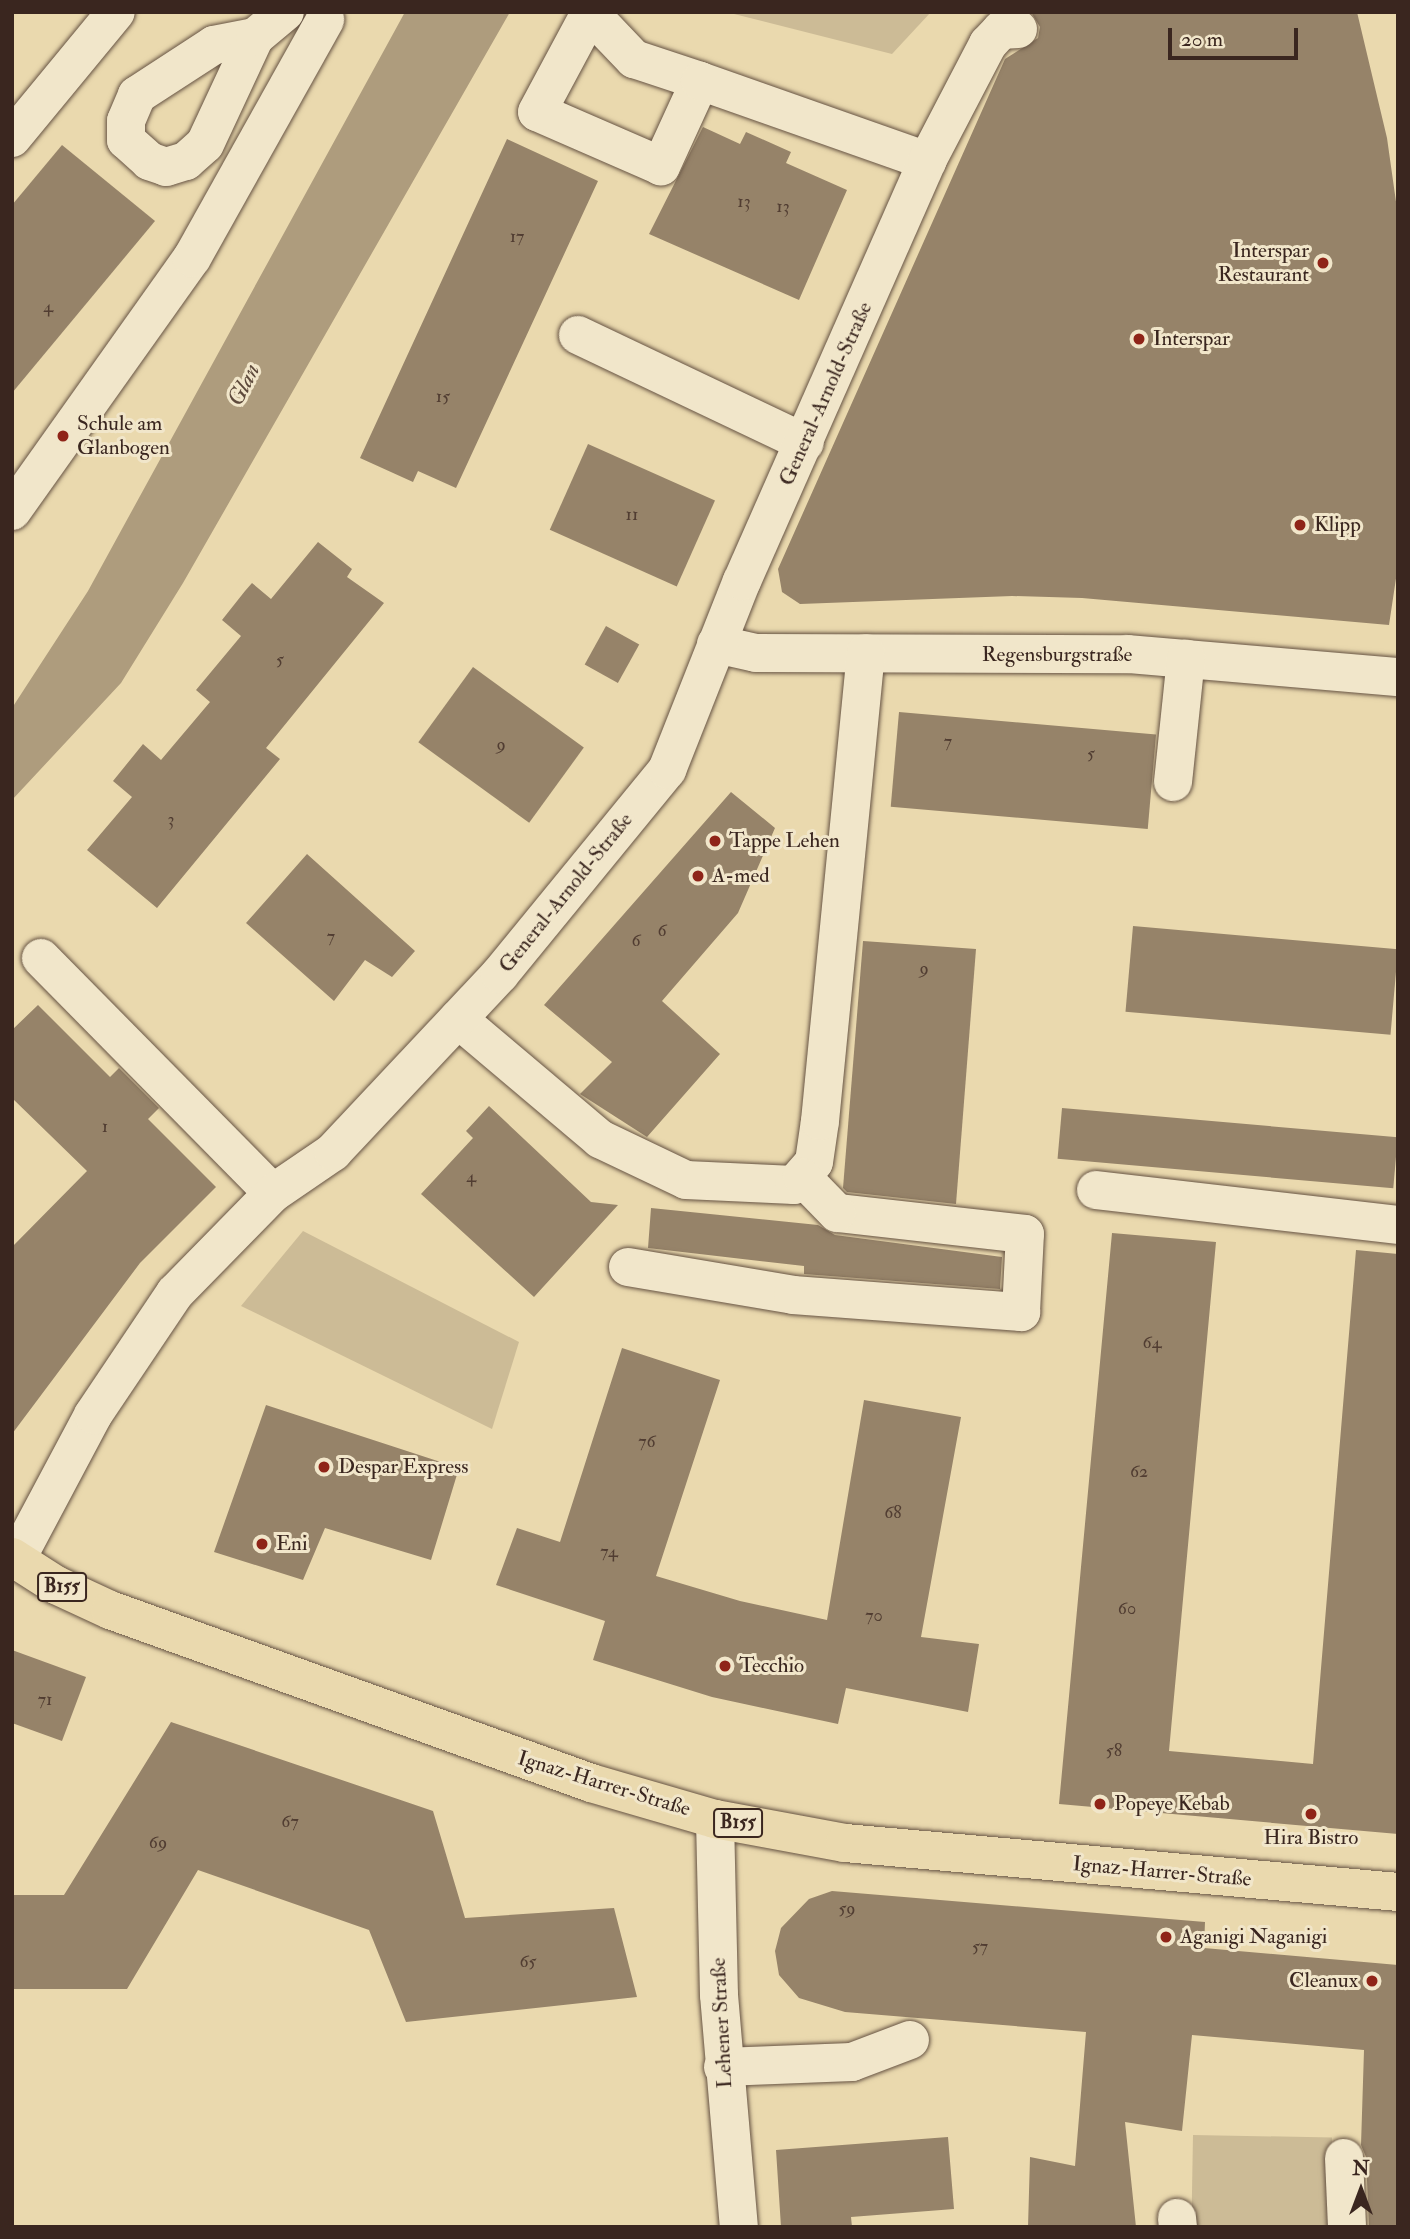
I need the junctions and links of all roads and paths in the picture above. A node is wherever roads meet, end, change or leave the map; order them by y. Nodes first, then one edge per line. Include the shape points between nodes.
1 (116, 12) edge
2 (285, 12) edge
3 (324, 20) dead end
4 (1018, 29) dead end
5 (255, 37) dead end
6 (700, 81) dead end
7 (12, 138) edge
8 (927, 161) junction
9 (578, 335) dead end
10 (806, 443) junction
11 (12, 511) edge
12 (716, 644) junction
13 (866, 653) junction
14 (1186, 659) junction
15 (1398, 677) edge
16 (1173, 782) dead end
17 (41, 958) dead end
18 (458, 1019) junction
19 (802, 1177) junction
20 (1096, 1190) dead end
21 (273, 1192) junction
22 (1398, 1225) edge
23 (628, 1267) dead end
24 (14, 1558) edge
25 (715, 1819) junction
26 (1398, 1892) edge
27 (910, 2040) dead end
28 (723, 2067) junction
29 (1344, 2158) dead end
30 (739, 2227) edge
31 (1347, 2227) edge

1 - 7 street
2 - 5 street
3 - 11 street via 192,258
4 - 8 street, General-Arnold-Straße via 1001,30 944,98
6 - 8 street
8 - 10 street, General-Arnold-Straße
9 - 10 street
10 - 12 street, General-Arnold-Straße
12 - 13 street, Regensburgstraße via 755,653
12 - 18 street, General-Arnold-Straße via 667,770
13 - 14 street, Regensburgstraße via 1128,654
13 - 19 street via 820,1121 814,1162
14 - 15 street, Regensburgstraße
14 - 16 street
17 - 21 street
18 - 19 street via 600,1139 686,1180 794,1185
18 - 21 street, General-Arnold-Straße via 333,1152
19 - 23 street via 837,1213 1025,1234 1021,1312 793,1296
20 - 22 street
21 - 24 street, General-Arnold-Straße via 175,1293 93,1415
24 - 25 main road, Ignaz-Harrer-Straße / B155 via 56,1585 147,1624 591,1783
25 - 26 main road, Ignaz-Harrer-Straße / B155 via 845,1843
25 - 28 street, Lehener Straße
27 - 28 street via 852,2062
28 - 30 street, Lehener Straße
29 - 31 street

